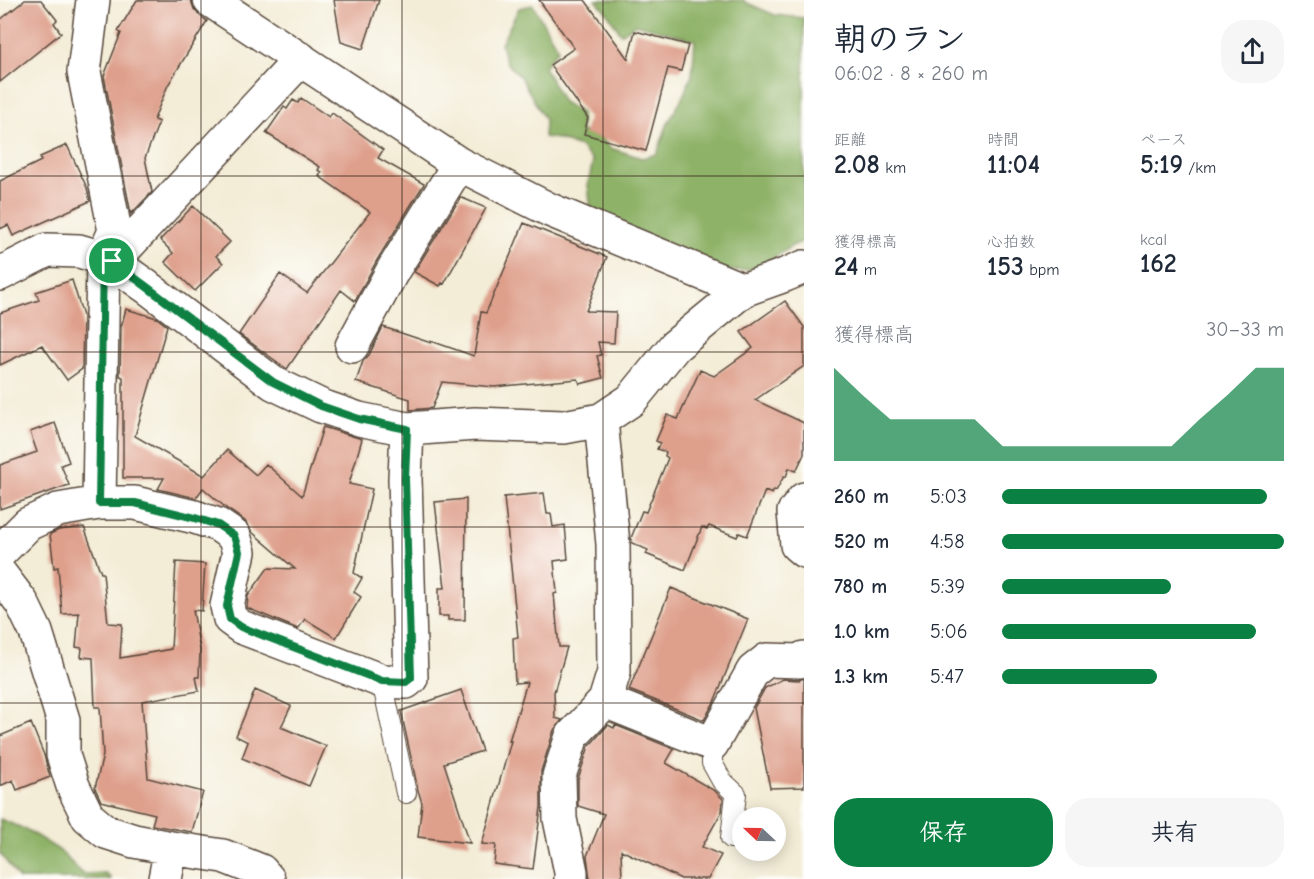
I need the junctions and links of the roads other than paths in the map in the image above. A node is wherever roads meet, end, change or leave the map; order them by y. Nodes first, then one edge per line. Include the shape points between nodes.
1 (93, 0) edge
2 (210, 0) edge
3 (301, 59) junction
4 (459, 164) junction
5 (108, 260) junction
6 (804, 267) edge
7 (0, 274) edge
8 (743, 290) junction
9 (352, 346) dead end
10 (602, 420) junction
11 (407, 429) junction
12 (804, 499) edge
13 (99, 503) junction
14 (804, 551) edge
15 (0, 552) edge
16 (0, 575) edge
17 (804, 658) edge
18 (382, 681) junction
19 (605, 701) junction
20 (712, 744) junction
21 (406, 793) dead end
22 (730, 838) dead end
23 (168, 864) edge
24 (268, 879) edge
25 (571, 879) edge

1 - 5 street via 84,72 115,231
2 - 3 street
3 - 4 street
3 - 5 street
4 - 8 street via 550,210
4 - 9 street via 393,270
5 - 7 street via 79,251 47,250
5 - 11 street via 273,382 330,410
5 - 13 street
6 - 8 street
8 - 10 street via 675,346 631,400
10 - 11 street via 564,427 475,424
10 - 19 street via 614,590 614,672
11 - 18 street via 411,678 406,682
12 - 14 street via 794,512 797,545
13 - 15 street via 58,510 28,524
13 - 18 street via 135,503 218,525 234,536 239,552 227,606 230,619 241,627
16 - 23 street via 22,603 36,632 63,720 63,755 88,817 106,832 134,841
17 - 20 street via 767,660 753,671
18 - 21 lane
19 - 20 street
19 - 25 street via 572,736 560,776 560,819
20 - 22 lane via 712,763 722,781 736,794
23 - 24 street via 224,856 261,871

